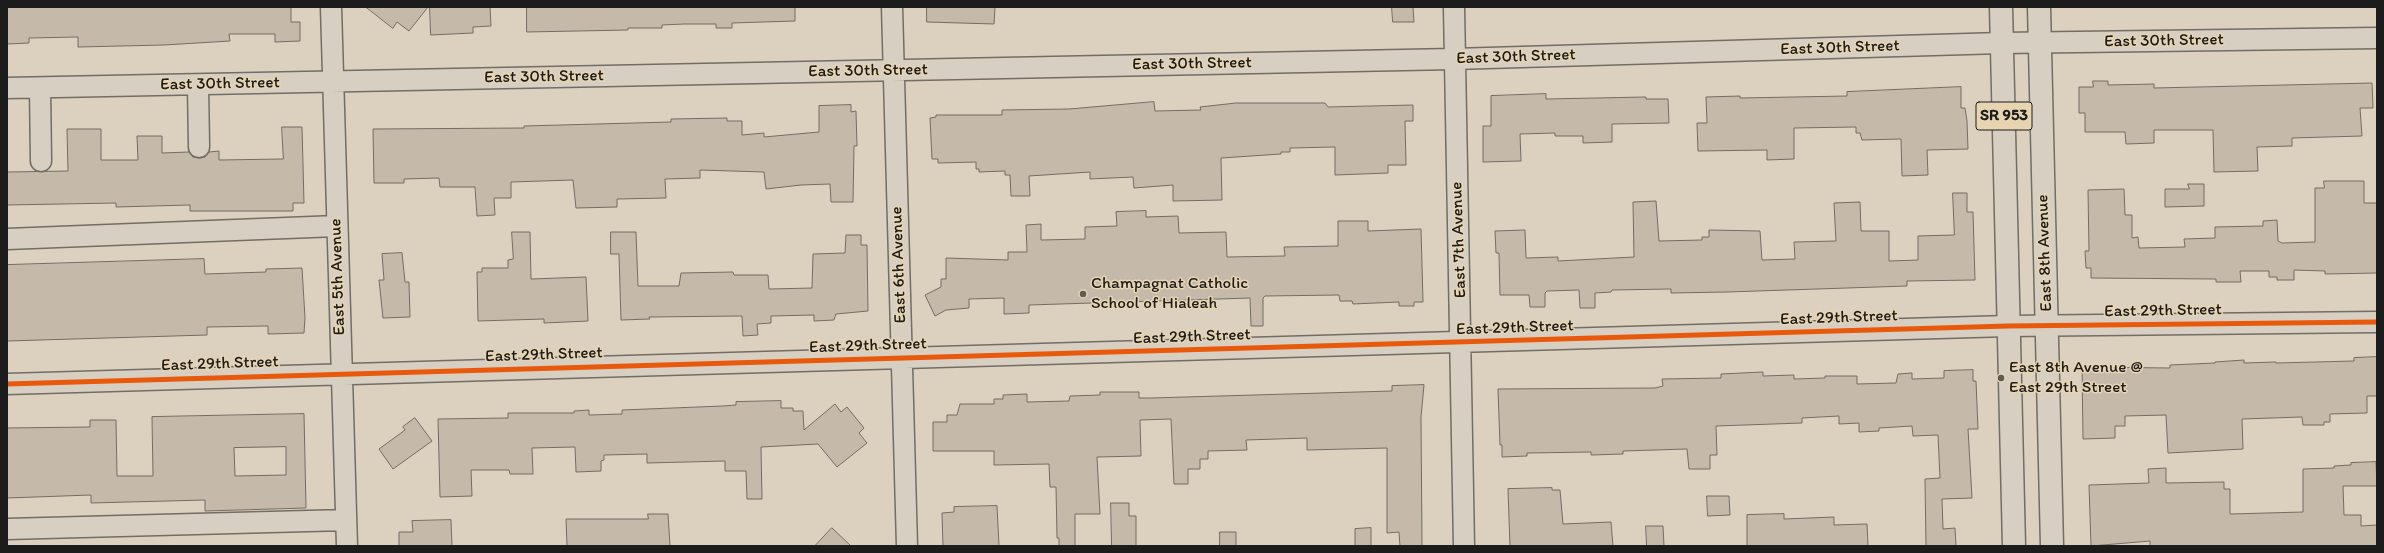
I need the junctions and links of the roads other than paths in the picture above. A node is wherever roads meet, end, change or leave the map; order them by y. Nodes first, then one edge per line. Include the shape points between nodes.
1 (331, 7) edge
2 (892, 7) edge
3 (1454, 7) edge
4 (2001, 7) edge
5 (2039, 7) edge
6 (2377, 38) edge
7 (2039, 42) junction
8 (2002, 43) junction
9 (1454, 59) junction
10 (894, 70) junction
11 (333, 82) junction
12 (198, 85) junction
13 (7, 88) edge
14 (40, 88) junction
15 (199, 147) dead end
16 (41, 161) dead end
17 (337, 226) junction
18 (7, 239) edge
19 (2377, 322) edge
20 (2008, 326) junction
21 (2047, 326) junction
22 (1462, 344) junction
23 (902, 358) junction
24 (341, 375) junction
25 (7, 384) edge
26 (346, 520) junction
27 (7, 529) edge
28 (347, 546) edge
29 (907, 546) edge
30 (1464, 546) edge
31 (2014, 546) edge
32 (2052, 546) edge

1 - 11 street, East 5th Avenue
2 - 10 street, East 6th Avenue
3 - 9 street, East 7th Avenue
4 - 8 main road, SR 953
5 - 7 main road, East 8th Avenue / SR 953
6 - 7 street, East 30th Street
7 - 8 street, East 30th Street
7 - 21 main road, East 8th Avenue / SR 953
8 - 9 street, East 30th Street
8 - 20 main road, SR 953
9 - 10 street, East 30th Street
9 - 22 street, East 7th Avenue
10 - 11 street, East 30th Street
10 - 23 street, East 6th Avenue
11 - 12 street, East 30th Street
11 - 17 street, East 5th Avenue
12 - 14 street, East 30th Street
12 - 15 street
13 - 14 street, East 30th Street
14 - 16 street
17 - 18 street
17 - 24 street, East 5th Avenue
19 - 21 street, East 29th Street
20 - 21 street, East 29th Street
20 - 22 street, East 29th Street
20 - 31 main road, SR 953
21 - 32 main road, East 8th Avenue / SR 953
22 - 23 street, East 29th Street
22 - 30 street, East 7th Avenue
23 - 24 street, East 29th Street
23 - 29 street, East 6th Avenue
24 - 25 street, East 29th Street
24 - 26 street, East 5th Avenue
26 - 27 street
26 - 28 street, East 5th Avenue

